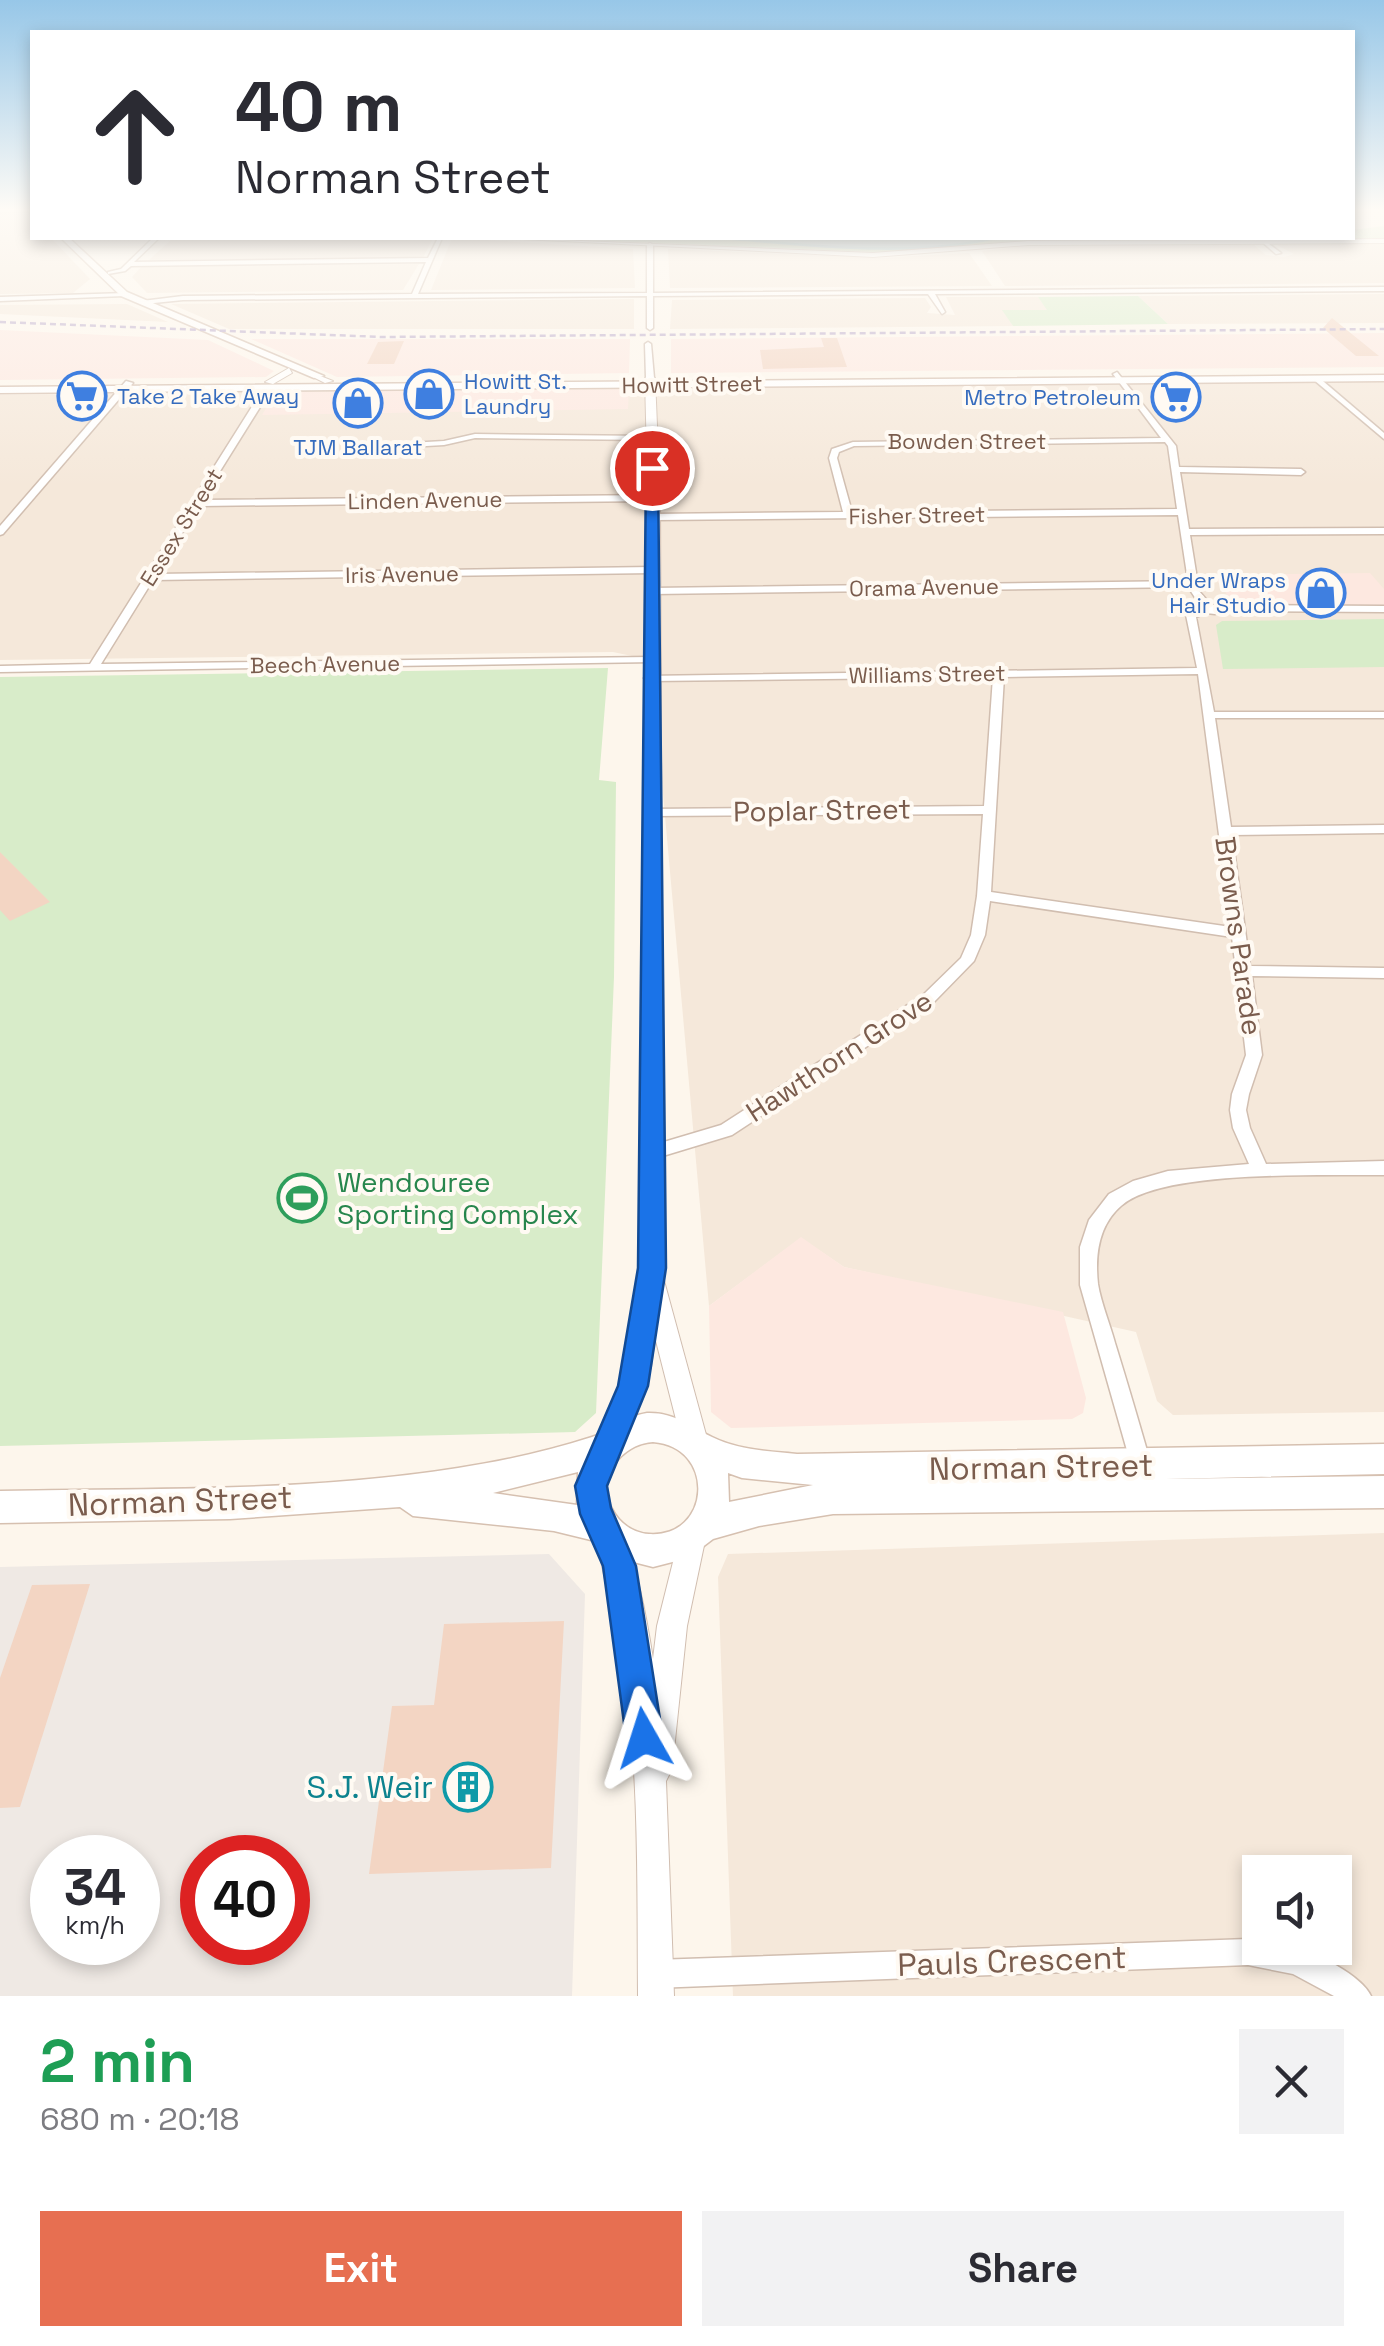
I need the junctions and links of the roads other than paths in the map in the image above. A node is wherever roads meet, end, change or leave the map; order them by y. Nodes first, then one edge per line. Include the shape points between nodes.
1 (140, 301) edge
2 (143, 301) edge
3 (167, 301) edge
4 (442, 301) edge
5 (650, 301) edge
6 (935, 301) edge
7 (147, 304) junction
8 (942, 312) dead end
9 (438, 314) dead end
10 (650, 328) dead end
11 (648, 344) dead end
12 (256, 351) junction
13 (289, 371) junction
14 (1384, 374) edge
15 (1119, 377) junction
16 (1317, 378) junction
17 (318, 381) junction
18 (650, 381) junction
19 (269, 385) junction
20 (126, 386) junction
21 (0, 387) edge
22 (1384, 437) edge
23 (650, 438) junction
24 (1167, 440) junction
25 (356, 448) dead end
26 (1175, 469) junction
27 (1300, 472) dead end
28 (654, 498) junction
29 (197, 502) junction
30 (1180, 512) junction
31 (848, 515) junction
32 (654, 517) junction
33 (1384, 531) edge
34 (0, 532) edge
35 (1185, 532) junction
36 (653, 570) junction
37 (150, 576) junction
38 (1194, 584) junction
39 (653, 590) junction
40 (1212, 610) junction
41 (1384, 610) edge
42 (94, 667) junction
43 (0, 669) edge
44 (651, 669) junction
45 (1203, 671) junction
46 (999, 673) junction
47 (1209, 715) junction
48 (1384, 715) edge
49 (990, 810) junction
50 (652, 812) junction
51 (1384, 828) edge
52 (1225, 831) junction
53 (984, 896) junction
54 (1238, 933) junction
55 (1245, 971) junction
56 (1384, 973) edge
57 (653, 1152) junction
58 (1384, 1168) edge
59 (1262, 1171) junction
60 (652, 1268) junction
61 (610, 1445) junction
62 (697, 1445) junction
63 (1384, 1459) edge
64 (1146, 1480) junction
65 (1384, 1492) edge
66 (360, 1496) junction
67 (0, 1507) edge
68 (606, 1530) junction
69 (696, 1531) junction
70 (652, 1810) junction
71 (656, 1985) edge
72 (1357, 1996) edge

1 - 7 main road
2 - 7 main road
3 - 7 street
4 - 9 street
5 - 10 street
6 - 8 street
7 - 12 main road
11 - 18 street
12 - 13 main road
12 - 17 main road
13 - 17 main road
13 - 19 street
14 - 15 main road, Howitt Street
14 - 16 main road, Howitt Street
15 - 16 main road, Howitt Street
15 - 18 main road, Howitt Street
15 - 24 street
16 - 22 street
17 - 18 main road, Howitt Street
17 - 19 main road, Howitt Street
18 - 23 street
19 - 20 main road, Howitt Street
19 - 29 street, Essex Street
20 - 21 main road, Howitt Street
20 - 34 street
23 - 25 street via 475,436
23 - 28 street
24 - 26 street
24 - 31 street, Bowden Street via 853,444 832,458
26 - 27 street
26 - 30 street
28 - 29 street, Linden Avenue
28 - 32 street
29 - 37 street, Essex Street
30 - 31 street, Fisher Street
30 - 35 street
31 - 32 street, Fisher Street
32 - 36 street
33 - 35 street
35 - 38 street
36 - 37 street, Iris Avenue
36 - 39 street
37 - 42 street, Essex Street
38 - 39 street, Orama Avenue
38 - 40 street via 1194,594
39 - 44 street
40 - 41 street
40 - 45 street, Browns Parade via 1203,620
42 - 43 street, Beech Avenue
42 - 44 street, Beech Avenue
44 - 46 street, Williams Street
44 - 50 street
45 - 46 street, Williams Street
45 - 47 street, Browns Parade
46 - 49 street, Hawthorn Grove
47 - 48 street
47 - 52 street, Browns Parade
49 - 50 street, Poplar Street
49 - 53 street, Hawthorn Grove
50 - 57 street
51 - 52 street
52 - 54 street, Browns Parade
53 - 54 street
53 - 57 street, Hawthorn Grove via 972,953 944,987 726,1130
54 - 55 street, Browns Parade
55 - 56 street
55 - 59 street, Browns Parade via 1255,1064 1238,1113
57 - 60 street
58 - 59 street
59 - 64 street via 1181,1174 1144,1183 1110,1205 1092,1235 1092,1299
60 - 61 street via 633,1386
60 - 62 street
61 - 62 main road, Norman Street via 647,1427 672,1430
61 - 66 main road, Norman Street via 502,1478
61 - 68 main road via 591,1486
62 - 64 main road, Norman Street via 742,1463 797,1470
62 - 69 main road via 714,1480 712,1504
63 - 64 main road, Norman Street
64 - 65 main road, Norman Street
64 - 69 main road, Norman Street via 833,1498 759,1510
66 - 67 main road, Norman Street
66 - 68 main road, Norman Street via 508,1508
68 - 69 main road, Norman Street via 644,1550 670,1548
68 - 70 street via 632,1628
69 - 70 street via 666,1669
70 - 71 street
71 - 72 street, Pauls Crescent via 1248,1952 1319,1968

